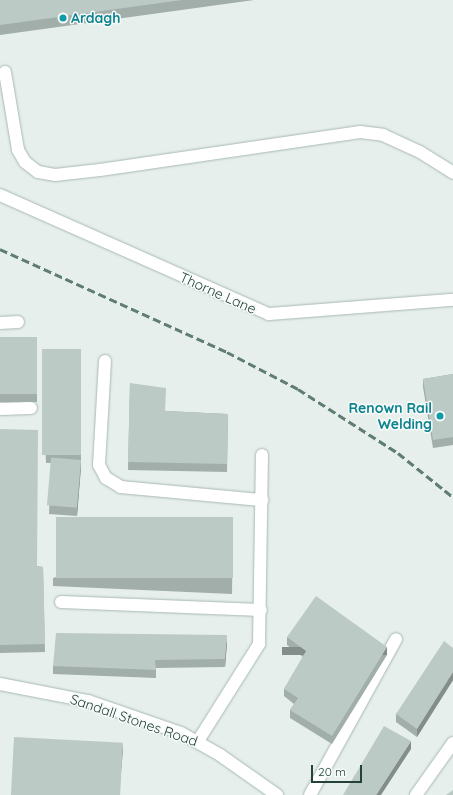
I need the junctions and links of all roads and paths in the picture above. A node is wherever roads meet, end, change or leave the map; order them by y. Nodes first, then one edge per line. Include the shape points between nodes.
1 (5, 72) dead end
2 (453, 173) edge
3 (0, 195) edge
4 (453, 300) edge
5 (18, 322) dead end
6 (0, 323) edge
7 (105, 361) dead end
8 (31, 408) dead end
9 (0, 409) edge
10 (262, 455) dead end
11 (262, 500) junction
12 (61, 602) dead end
13 (261, 610) junction
14 (396, 639) dead end
15 (0, 684) edge
16 (198, 741) junction
17 (453, 743) edge
18 (277, 795) edge
19 (310, 795) edge
20 (416, 795) edge

1 - 2 street via 18,150 25,162 38,172 55,175 100,170 360,132 383,135 420,152
3 - 4 street, Thorne Lane via 269,314
5 - 6 street
7 - 11 street via 99,465 106,478 121,486
8 - 9 street
10 - 11 street
11 - 13 street
12 - 13 street
13 - 16 street via 259,644
14 - 19 street
15 - 16 street, Sandall Stones Road via 88,701
16 - 18 street, Sandall Stones Road
17 - 20 street

